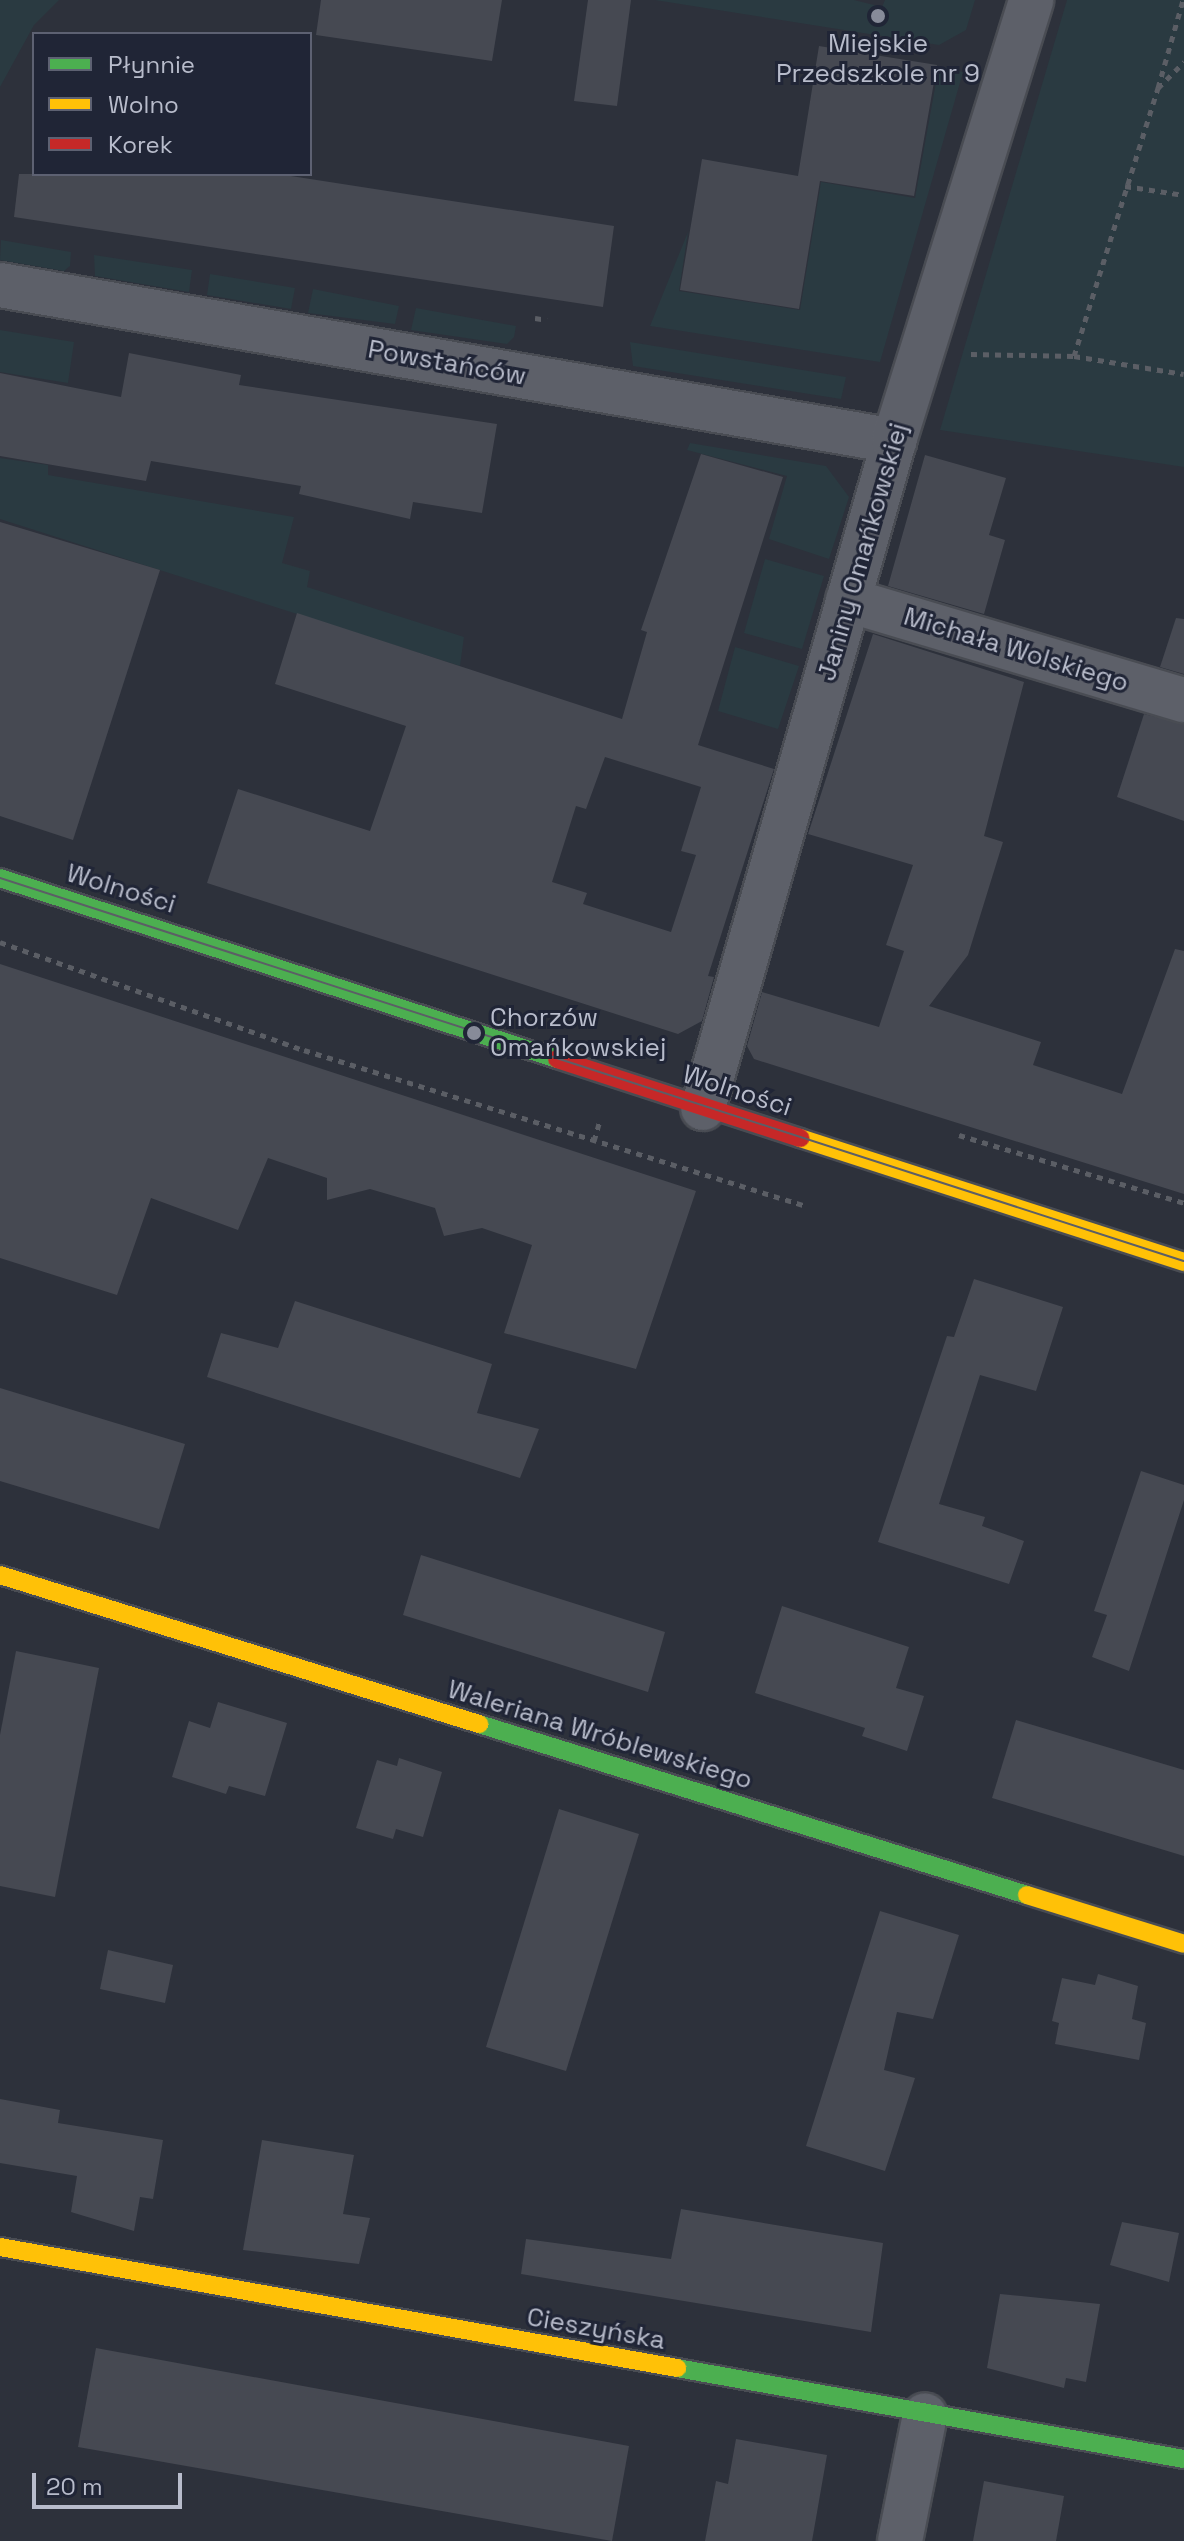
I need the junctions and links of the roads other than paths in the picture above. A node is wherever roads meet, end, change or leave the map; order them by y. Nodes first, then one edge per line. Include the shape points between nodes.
1 (1031, 0) edge
2 (0, 285) edge
3 (894, 441) junction
4 (848, 600) junction
5 (1184, 700) edge
6 (0, 878) edge
7 (703, 1108) junction
8 (1184, 1262) edge
9 (0, 1575) edge
10 (1184, 1944) edge
11 (0, 2247) edge
12 (925, 2415) junction
13 (1184, 2459) edge
14 (900, 2541) edge

1 - 3 street, Janiny Omańkowskiej
2 - 3 street, Powstańców
3 - 4 street, Janiny Omańkowskiej
4 - 5 street, Michała Wolskiego
4 - 7 street, Janiny Omańkowskiej
6 - 7 street, Wolności
7 - 8 street, Wolności
9 - 10 street, Waleriana Wróblewskiego
11 - 12 street, Cieszyńska
12 - 13 street, Cieszyńska
12 - 14 street

